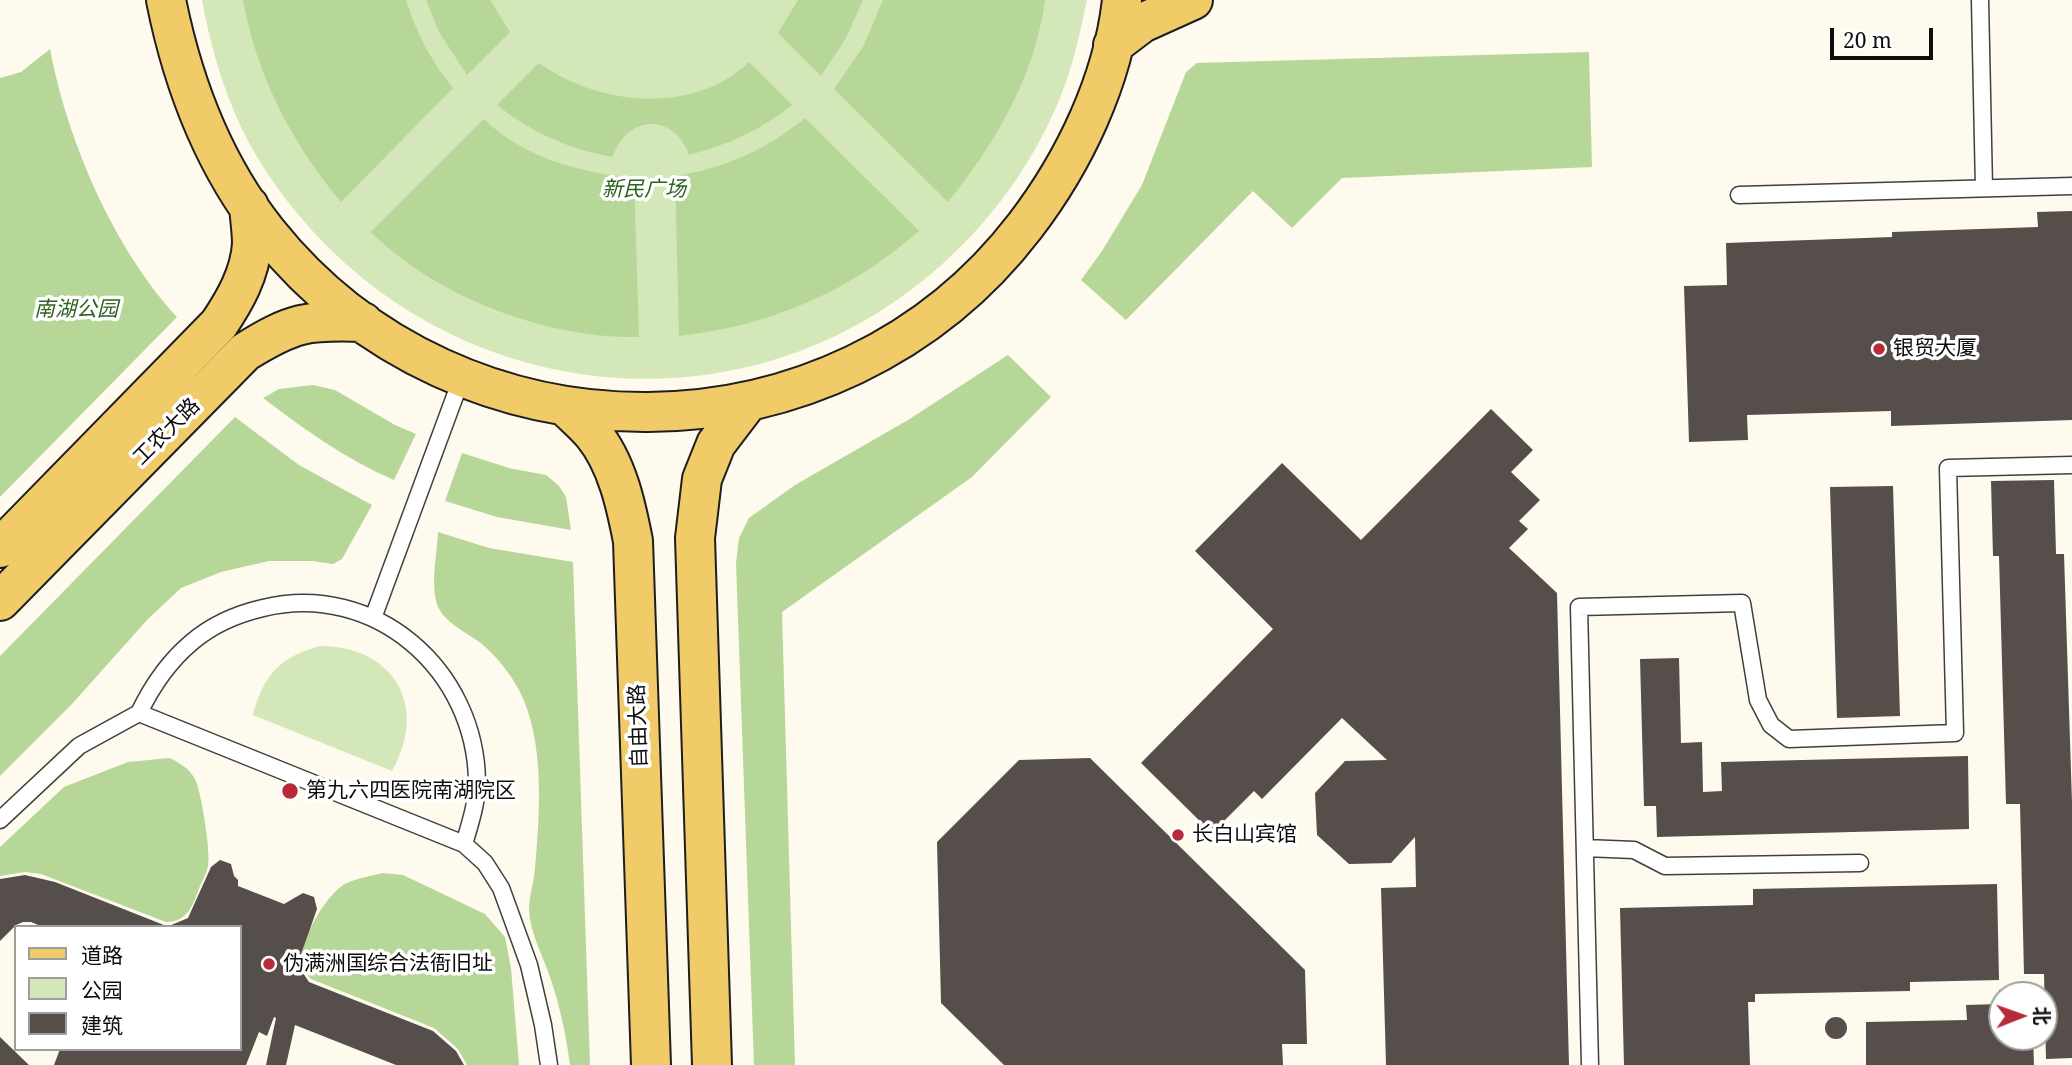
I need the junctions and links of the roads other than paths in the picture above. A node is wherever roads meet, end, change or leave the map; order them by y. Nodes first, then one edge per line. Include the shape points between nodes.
1 (166, 0) edge
2 (1122, 0) edge
3 (1193, 0) edge
4 (1980, 0) edge
5 (1113, 45) junction
6 (2072, 186) edge
7 (1984, 188) junction
8 (1739, 195) dead end
9 (249, 206) junction
10 (363, 322) junction
11 (462, 377) junction
12 (748, 402) junction
13 (566, 407) junction
14 (2072, 465) edge
15 (0, 548) edge
16 (0, 601) edge
17 (373, 618) junction
18 (139, 713) junction
19 (0, 820) edge
20 (464, 844) junction
21 (1585, 848) junction
22 (1860, 863) dead end
23 (549, 1065) edge
24 (651, 1065) edge
25 (712, 1065) edge
26 (1590, 1065) edge

1 - 9 main road via 192,98 212,145
2 - 5 main road
3 - 5 main road via 1142,23
4 - 7 lane
5 - 12 main road via 1092,110 1069,159 1009,247 972,285 887,348 839,372
6 - 7 lane
7 - 8 lane
9 - 10 main road via 302,271
9 - 15 main road, 工农大路 via 252,244 246,276 219,324
10 - 11 main road via 427,362
10 - 16 main road, 工农大路 via 324,320 295,325 245,352
11 - 13 main road
11 - 17 lane
12 - 13 main road via 685,412
12 - 25 main road via 716,444 702,479 695,538
13 - 24 main road, 自由大路 via 595,436 612,467 633,541
14 - 21 lane via 1948,468 1955,733 1789,739 1771,724 1758,700 1742,603 1579,607
17 - 18 lane via 307,603 276,604 247,612 219,624 171,661
17 - 20 lane via 419,648 440,670 468,724 477,785
18 - 19 lane via 79,746
18 - 20 lane
20 - 23 lane via 485,863 501,888 529,965
21 - 22 lane via 1634,850 1665,866
21 - 26 lane

